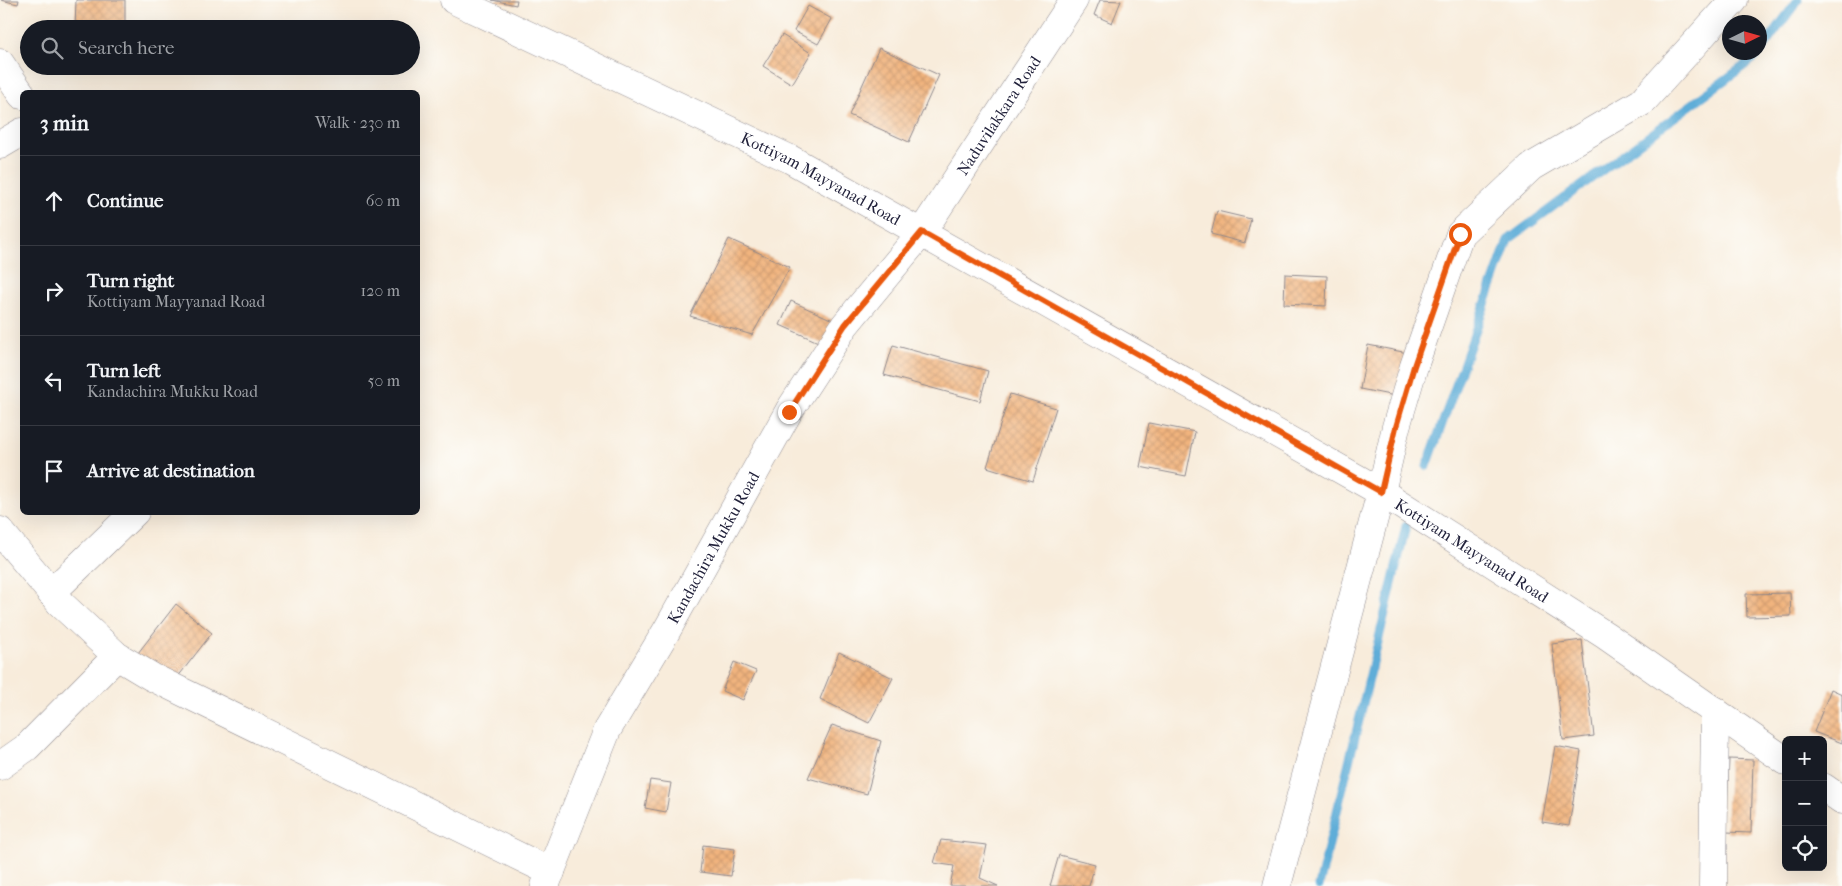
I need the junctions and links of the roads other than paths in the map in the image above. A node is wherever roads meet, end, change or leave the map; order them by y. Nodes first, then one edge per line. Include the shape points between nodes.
1 (454, 0) edge
2 (1074, 0) edge
3 (1734, 0) edge
4 (0, 63) edge
5 (20, 92) edge
6 (20, 133) edge
7 (0, 145) edge
8 (922, 232) junction
9 (1381, 492) junction
10 (132, 515) edge
11 (0, 531) edge
12 (51, 593) junction
13 (117, 656) junction
14 (1715, 711) junction
15 (1782, 758) edge
16 (0, 766) edge
17 (1827, 790) edge
18 (1842, 800) edge
19 (548, 879) edge
20 (1277, 886) edge
21 (1713, 886) edge

1 - 8 street, Kottiyam Mayyanad Road via 790,159
2 - 8 street, Naduvilakkara Road
3 - 9 street via 1642,102 1531,167 1460,234 1398,418
4 - 5 street
6 - 7 street
8 - 9 street, Kottiyam Mayyanad Road
8 - 19 street, Kandachira Mukku Road via 845,325 784,420 667,630 607,730
9 - 14 street, Kottiyam Mayyanad Road via 1604,635
9 - 20 street
10 - 12 street
11 - 12 street
12 - 13 street
13 - 16 street via 27,747
13 - 19 street via 152,677
14 - 15 street, Kottiyam Mayyanad Road
14 - 21 street
17 - 18 street

